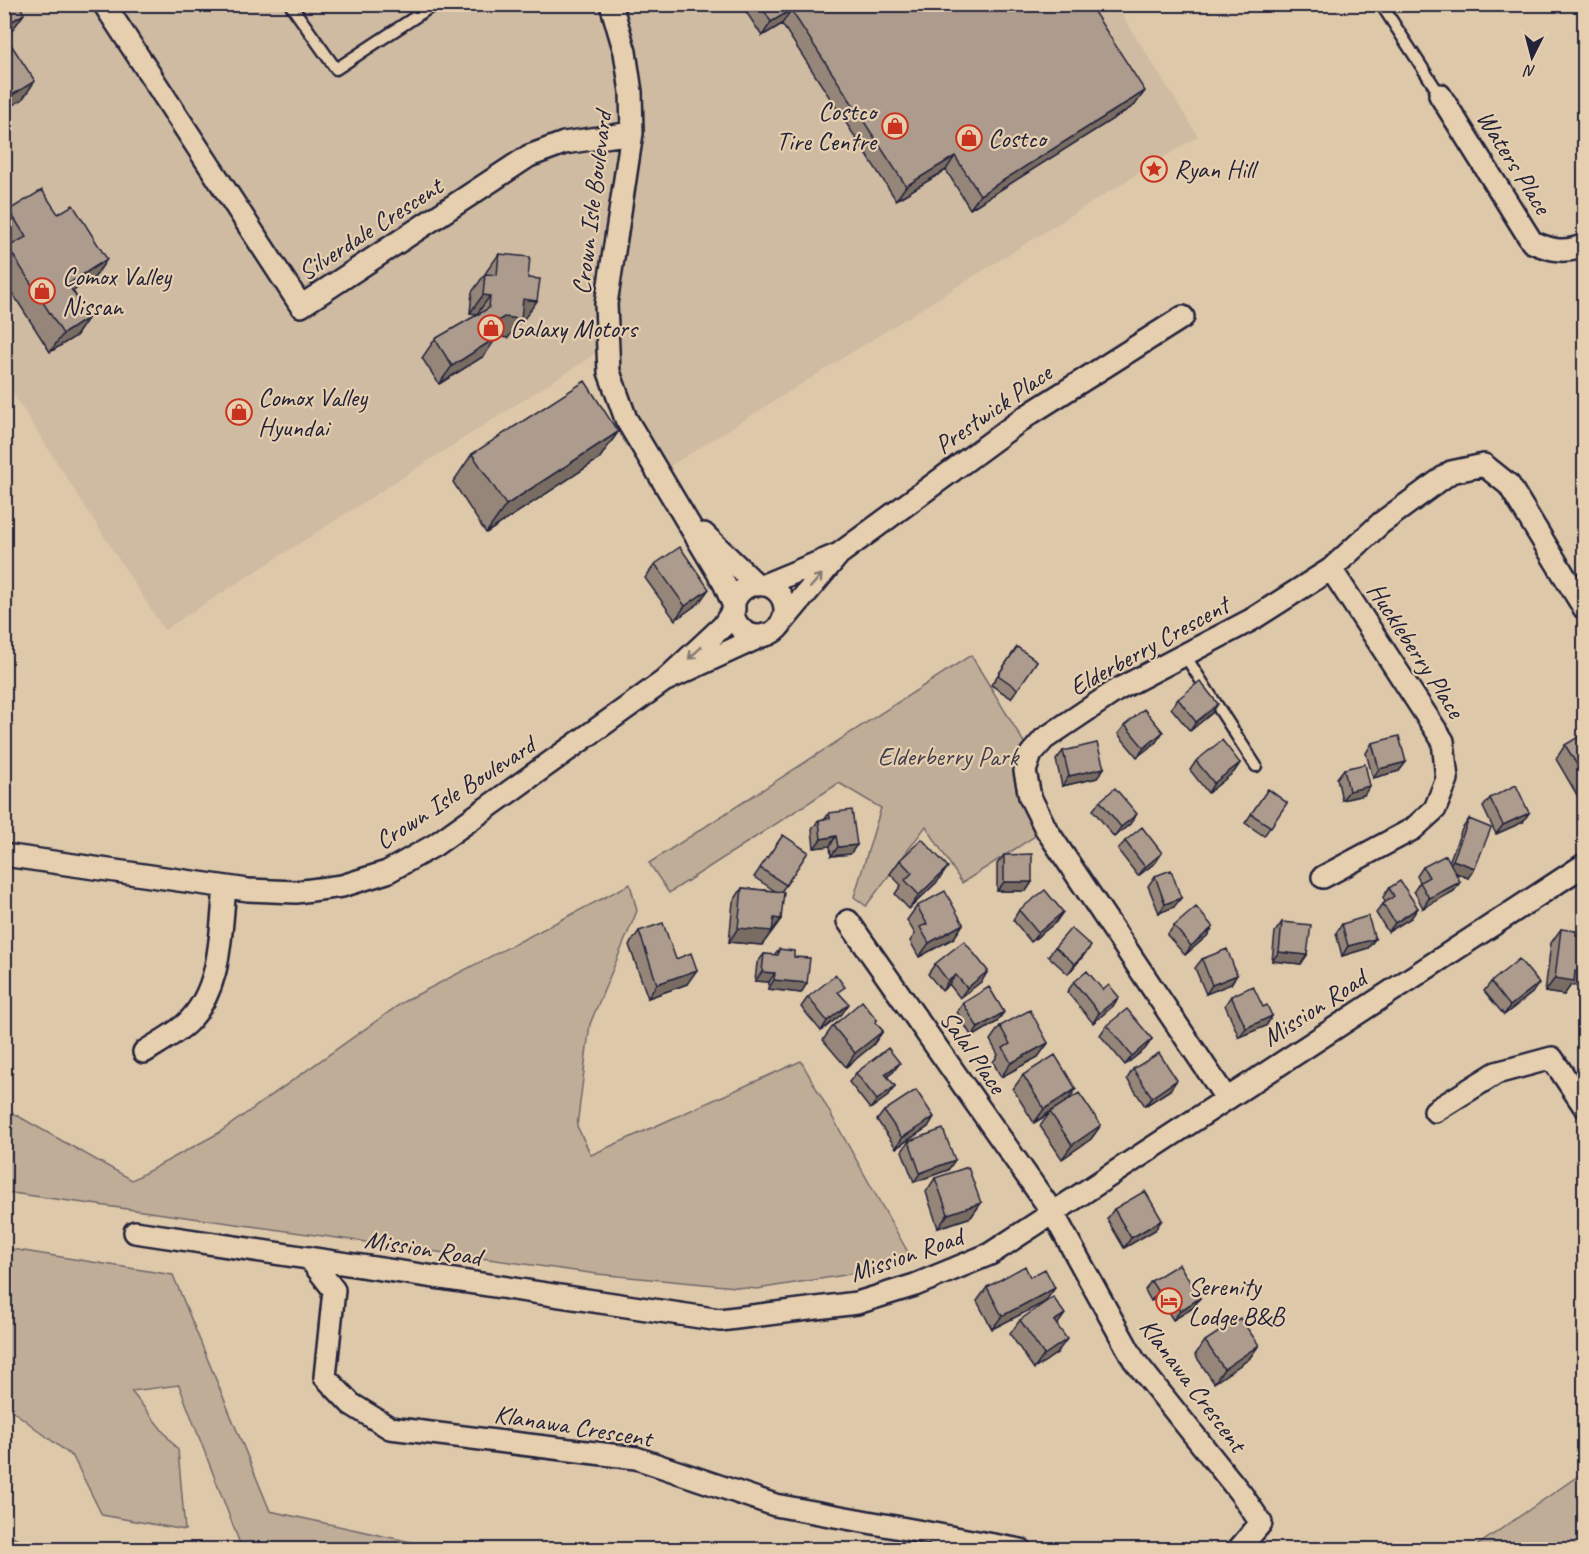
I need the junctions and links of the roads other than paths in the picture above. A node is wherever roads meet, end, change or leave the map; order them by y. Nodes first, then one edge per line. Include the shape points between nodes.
1 (104, 4) edge
2 (290, 4) edge
3 (435, 4) edge
4 (611, 4) edge
5 (1381, 4) edge
6 (1440, 95) joint
7 (632, 133) junction
8 (1584, 245) edge
9 (1183, 317) dead end
10 (676, 502) junction
11 (839, 554) junction
12 (1331, 569) junction
13 (761, 585) junction
14 (734, 607) junction
15 (1584, 608) edge
16 (772, 631) junction
17 (1184, 654) junction
18 (664, 681) junction
19 (1256, 766) dead end
20 (4, 855) edge
21 (1584, 865) edge
22 (1323, 877) dead end
23 (225, 888) junction
24 (848, 921) dead end
25 (144, 1052) dead end
26 (1226, 1098) junction
27 (1584, 1106) edge
28 (1435, 1111) dead end
29 (1053, 1214) junction
30 (135, 1232) dead end
31 (309, 1258) junction
32 (1021, 1550) edge
33 (1238, 1550) edge

1 - 7 street, Silverdale Crescent via 301,306 529,156 564,143
2 - 3 lane via 336,69
4 - 7 street, Crown Isle Boulevard via 632,92
5 - 6 lane
6 - 8 street, Waters Place via 1532,242 1550,250 1574,250
7 - 10 street, Crown Isle Boulevard via 606,304 609,372 626,419
9 - 11 street, Prestwick Place via 1028,415
10 - 13 street, Crown Isle Boulevard via 718,549
10 - 14 street, Crown Isle Boulevard
11 - 13 street, Prestwick Place
16 -> 11 street, Prestwick Place
12 - 15 street, Elderberry Crescent via 1381,523 1451,472 1484,465 1509,485
12 - 17 street, Elderberry Crescent via 1251,620
12 - 22 street, Huckleberry Place via 1443,741 1447,779 1435,809 1413,829
13 - 14 street, Prestwick Place via 742,591
13 - 16 street, Crown Isle Boulevard via 779,594 784,602 784,619
14 - 16 street via 735,620 744,631
14 -> 18 street, Crown Isle Boulevard via 723,626
16 - 18 street, Crown Isle Boulevard
17 - 19 lane
17 - 26 street, Elderberry Crescent via 1117,690 1044,739 1031,754 1024,771 1030,796 1046,830
18 - 23 street, Crown Isle Boulevard via 435,845 387,872 342,886 296,892
20 - 23 street, Crown Isle Boulevard
21 - 26 street, Mission Road
23 - 25 street via 219,950 209,993 186,1023
24 - 29 street, Salal Place
26 - 29 street, Mission Road
27 - 28 street via 1552,1058 1496,1073
29 - 31 street, Mission Road via 990,1254 915,1285 857,1303 720,1320
29 - 33 street, Klanawa Crescent via 1134,1360 1261,1523
30 - 31 street, Mission Road
31 - 32 street, Klanawa Crescent via 334,1290 325,1377 351,1404 390,1428 636,1458 775,1505

